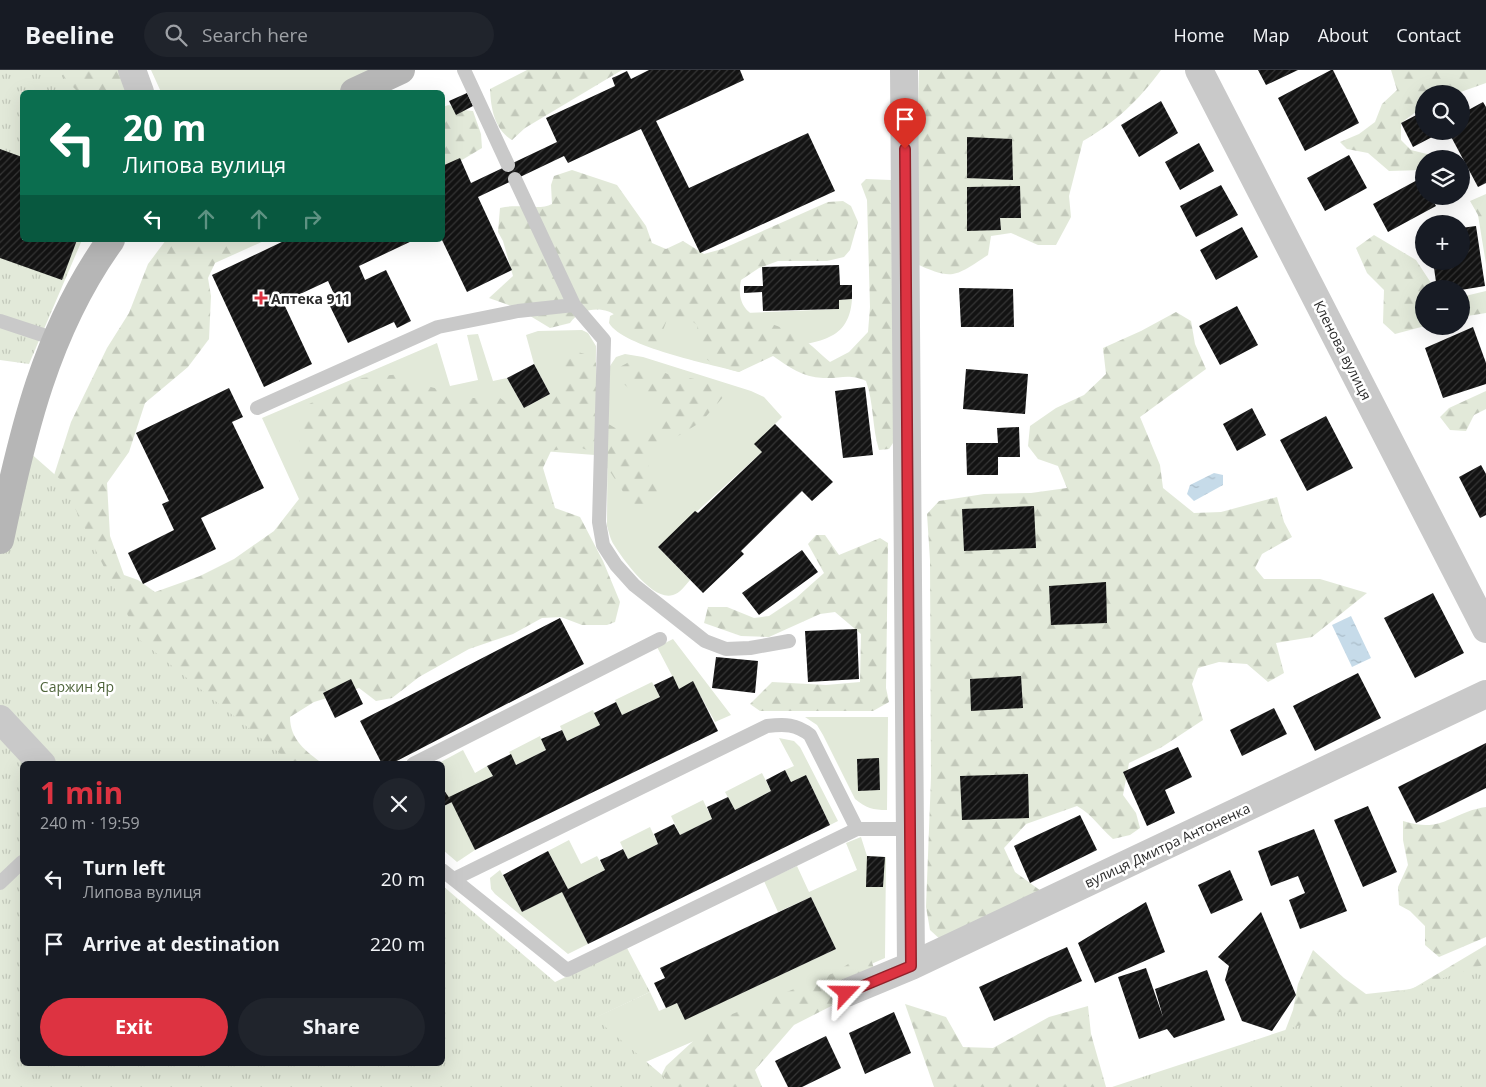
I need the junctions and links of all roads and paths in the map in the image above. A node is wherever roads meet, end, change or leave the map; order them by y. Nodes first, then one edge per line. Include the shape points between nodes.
1 (132, 70) edge
2 (401, 70) edge
3 (464, 70) edge
4 (904, 70) edge
5 (1200, 70) edge
6 (139, 90) edge
7 (358, 90) edge
8 (508, 165) dead end
9 (515, 179) dead end
10 (109, 242) edge
11 (574, 305) junction
12 (0, 322) edge
13 (55, 339) junction
14 (257, 408) dead end
15 (0, 540) edge
16 (1486, 629) edge
17 (660, 639) dead end
18 (789, 641) dead end
19 (1486, 694) edge
20 (0, 719) edge
21 (39, 761) edge
22 (419, 761) edge
23 (856, 829) junction
24 (910, 829) junction
25 (20, 864) edge
26 (445, 872) edge
27 (454, 879) junction
28 (0, 883) edge
29 (911, 966) junction
30 (846, 993) dead end

1 - 6 street
2 - 7 main road
3 - 8 lane
4 - 24 street
5 - 16 street, Кленова вулиця
9 - 11 lane
10 - 13 main road
11 - 14 lane via 518,311 438,327
11 - 18 lane via 604,340 599,522 603,545 634,585 705,642 726,649
12 - 13 lane
13 - 15 main road via 22,436
17 - 22 lane
19 - 29 street, вулиця Дмитра Антоненка
20 - 21 street
23 - 24 lane
23 - 27 lane via 567,970
23 - 27 lane via 810,735 799,726 767,726
24 - 29 street
25 - 28 lane
26 - 27 lane
29 - 30 street, вулиця Дмитра Антоненка

